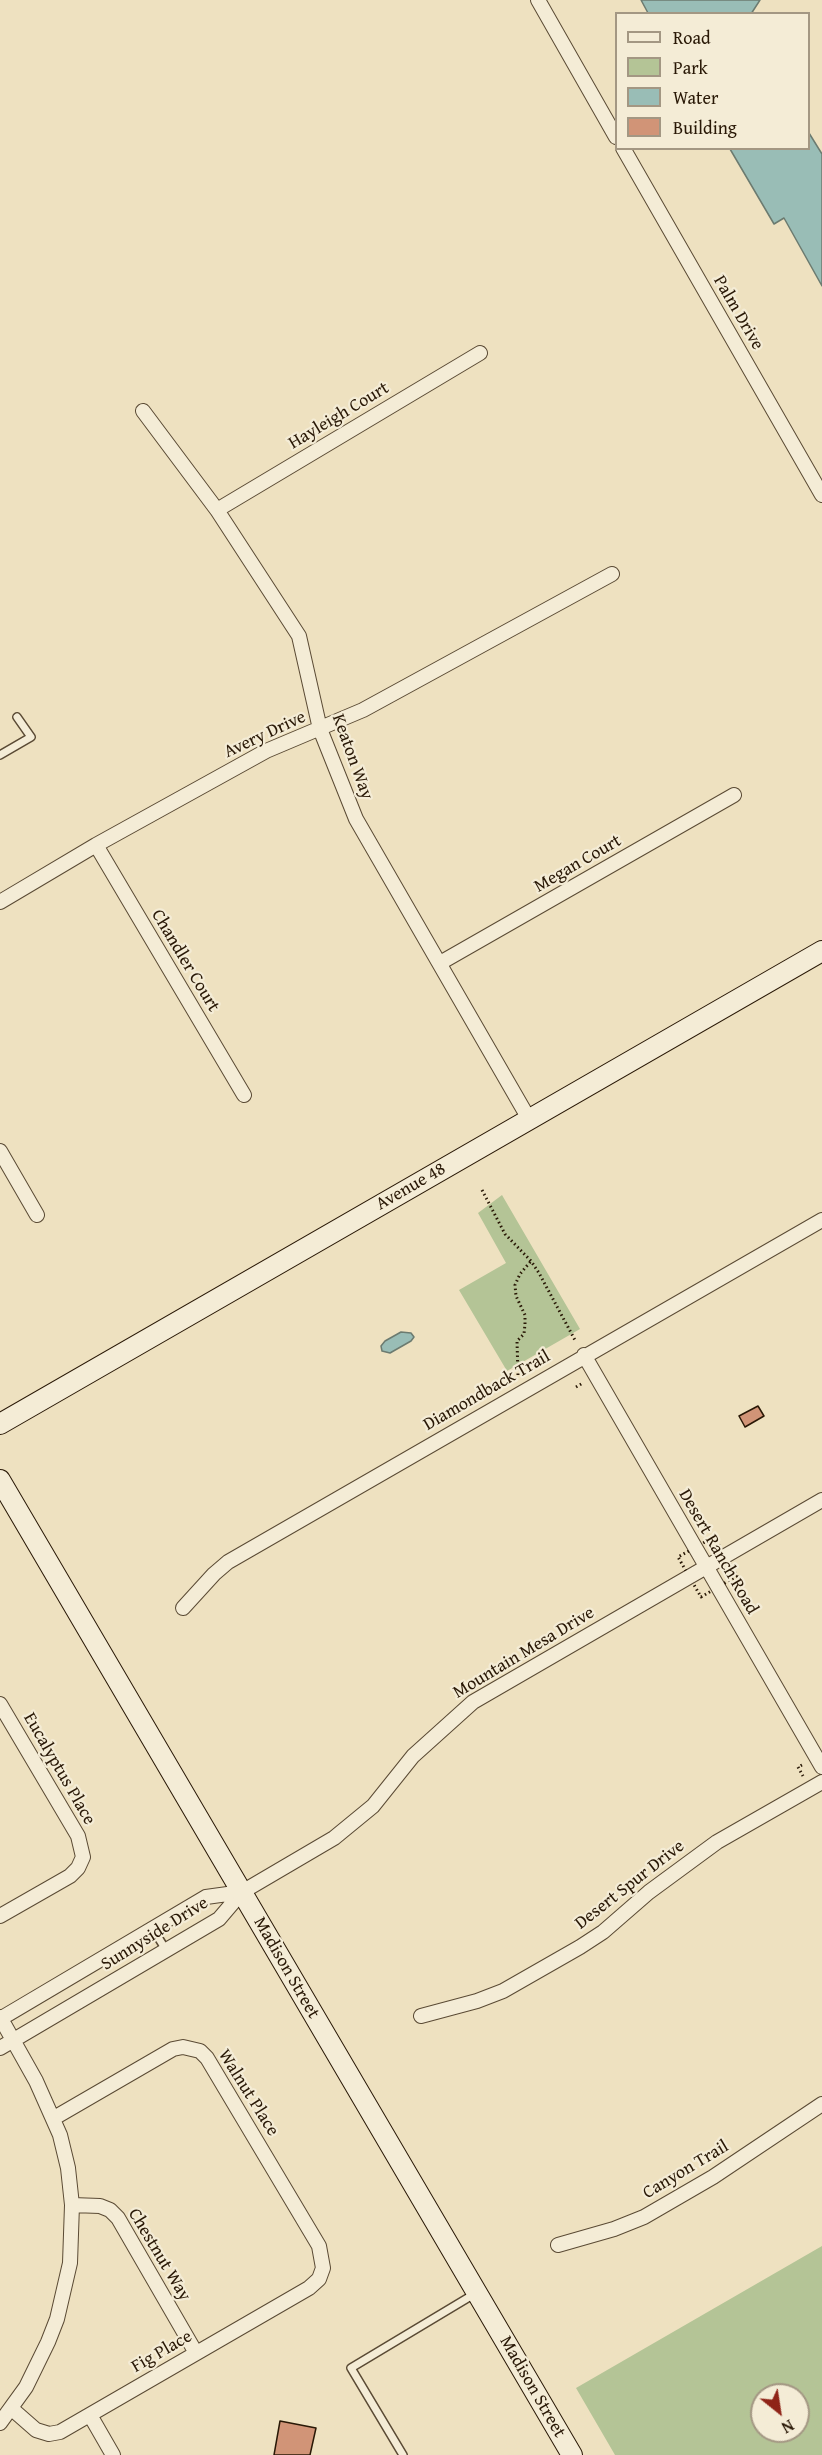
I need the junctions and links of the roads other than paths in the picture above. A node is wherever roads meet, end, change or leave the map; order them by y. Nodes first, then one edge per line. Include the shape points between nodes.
1 (538, 0) edge
2 (615, 135) edge
3 (624, 150) edge
4 (480, 353) dead end
5 (143, 411) dead end
6 (822, 495) edge
7 (217, 510) junction
8 (612, 574) dead end
9 (17, 717) dead end
10 (320, 729) junction
11 (0, 755) edge
12 (734, 795) dead end
13 (96, 845) junction
14 (0, 902) edge
15 (822, 951) edge
16 (440, 963) junction
17 (244, 1095) dead end
18 (529, 1119) junction
19 (0, 1151) edge
20 (37, 1215) dead end
21 (822, 1220) edge
22 (584, 1355) junction
23 (0, 1424) edge
24 (0, 1480) edge
25 (822, 1500) edge
26 (706, 1567) junction
27 (183, 1608) dead end
28 (0, 1704) edge
29 (822, 1767) edge
30 (822, 1782) edge
31 (242, 1892) junction
32 (0, 1916) edge
33 (153, 1929) junction
34 (166, 1950) junction
35 (421, 2016) dead end
36 (0, 2018) edge
37 (13, 2039) junction
38 (0, 2048) edge
39 (822, 2104) edge
40 (54, 2118) junction
41 (72, 2205) junction
42 (558, 2245) dead end
43 (323, 2268) joint
44 (477, 2293) junction
45 (196, 2353) junction
46 (12, 2409) junction
47 (90, 2415) junction
48 (0, 2423) edge
49 (113, 2455) edge
50 (403, 2455) edge
51 (572, 2455) edge

1 - 2 street
3 - 6 street, Palm Drive
4 - 7 street, Hayleigh Court
5 - 7 street, Keaton Way
7 - 10 street, Keaton Way via 299,636
8 - 10 street, Avery Drive via 363,710
9 - 11 lane via 31,737
10 - 13 street, Avery Drive via 266,751
10 - 16 street, Keaton Way via 356,819
12 - 16 street, Megan Court
13 - 14 street, Avery Drive
13 - 17 street, Chandler Court
15 - 18 main road, Avenue 48
16 - 18 street, Keaton Way
18 - 23 main road, Avenue 48
19 - 20 street
21 - 22 street, Diamondback Trail
22 - 26 street, Desert Ranch Road
22 - 27 street, Diamondback Trail via 228,1562
24 - 31 main road, Madison Street
25 - 26 street, Mountain Mesa Drive
26 - 29 street, Desert Ranch Road
26 - 31 street, Mountain Mesa Drive via 473,1702 413,1756 373,1806 354,1823
28 - 32 street, Eucalyptus Place via 78,1836 84,1857 70,1876
30 - 35 street, Desert Spur Drive via 717,1842 580,1947 503,1991
31 - 33 street, Sunnyside Drive via 206,1897
31 - 34 street, Sunnyside Drive via 219,1919
31 - 44 main road, Madison Street
33 - 34 lane
33 - 36 street, Sunnyside Drive
34 - 37 street, Sunnyside Drive
36 - 37 street
37 - 38 street, Sunnyside Drive
37 - 40 street
39 - 42 street, Canyon Trail via 713,2177 644,2217
40 - 41 street via 65,2150
40 - 43 street, Walnut Place via 173,2049 200,2051 320,2246
41 - 45 street, Chestnut Way via 100,2206 118,2218
41 - 46 street via 70,2263 63,2300 48,2342
43 - 45 street, Fig Place via 319,2279 309,2288
44 - 50 lane via 351,2367
44 - 51 main road, Madison Street
45 - 47 street, Fig Place
46 - 47 street, Fig Place via 36,2430 49,2434
46 - 48 street
47 - 49 street

